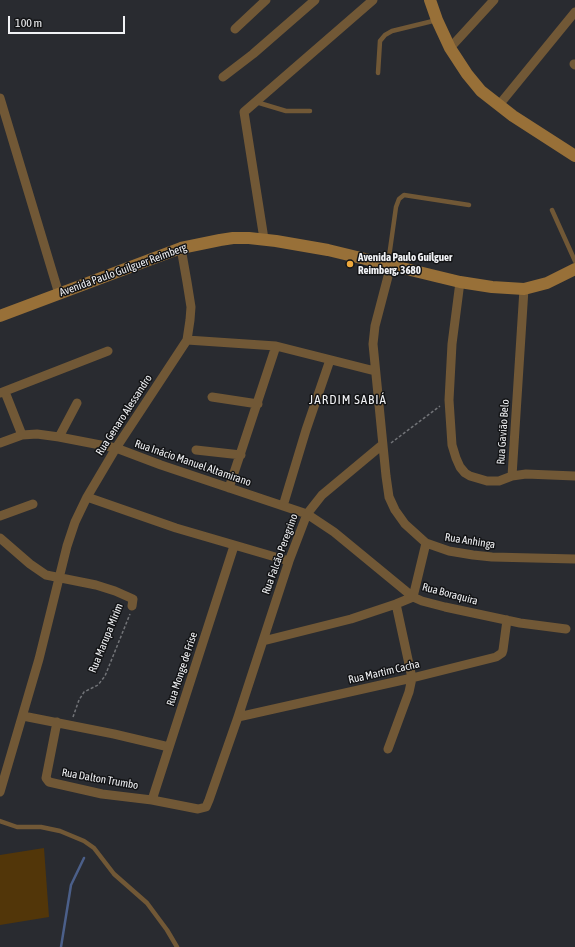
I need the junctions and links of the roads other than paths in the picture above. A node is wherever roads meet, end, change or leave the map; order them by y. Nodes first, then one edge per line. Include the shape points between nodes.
1 (266, 0) edge
2 (315, 0) edge
3 (373, 0) edge
4 (430, 0) edge
5 (494, 0) edge
6 (575, 12) edge
7 (437, 20) junction
8 (235, 29) dead end
9 (450, 48) junction
10 (378, 73) dead end
11 (223, 76) dead end
12 (0, 98) edge
13 (256, 102) junction
14 (499, 105) junction
15 (310, 111) dead end
16 (575, 156) edge
17 (469, 205) dead end
18 (552, 210) dead end
19 (264, 240) junction
20 (180, 248) junction
21 (575, 262) edge
22 (389, 265) junction
23 (575, 269) edge
24 (460, 282) junction
25 (524, 288) junction
26 (59, 294) junction
27 (0, 316) edge
28 (187, 340) junction
29 (276, 346) junction
30 (108, 351) dead end
31 (330, 360) junction
32 (375, 371) junction
33 (2, 393) edge
34 (212, 397) dead end
35 (77, 403) dead end
36 (258, 404) junction
37 (22, 435) junction
38 (59, 437) junction
39 (0, 443) edge
40 (386, 444) junction
41 (116, 448) junction
42 (196, 450) dead end
43 (240, 455) junction
44 (512, 476) junction
45 (575, 476) edge
46 (229, 488) junction
47 (87, 497) junction
48 (33, 504) dead end
49 (283, 506) junction
50 (307, 514) junction
51 (0, 516) edge
52 (0, 538) edge
53 (426, 543) junction
54 (234, 546) junction
55 (575, 559) edge
56 (289, 561) junction
57 (59, 578) junction
58 (413, 597) junction
59 (396, 604) junction
60 (132, 606) road end
61 (507, 620) junction
62 (566, 629) dead end
63 (263, 640) junction
64 (412, 678) junction
65 (23, 716) junction
66 (238, 717) junction
67 (57, 722) junction
68 (169, 747) junction
69 (388, 749) dead end
70 (0, 792) edge
71 (152, 800) junction
72 (207, 804) joint
73 (0, 821) edge
74 (177, 947) edge

1 - 8 street
2 - 11 street via 253,54
3 - 13 street
4 - 7 main road
5 - 9 street
6 - 14 street
7 - 9 main road
7 - 10 lane via 385,35 380,42
9 - 14 main road via 480,91
12 - 26 street
13 - 15 lane via 286,111
13 - 19 street via 244,112
14 - 16 main road
17 - 22 lane via 404,195 396,207
18 - 21 lane
19 - 20 main road, Avenida Paulo Guilguer Reimberg via 220,240
19 - 22 main road, Avenida Paulo Guilguer Reimberg via 328,250
20 - 26 main road, Avenida Paulo Guilguer Reimberg
20 - 28 street, Rua Genaro Alessandro via 190,307
22 - 24 main road, Avenida Paulo Guilguer Reimberg
22 - 32 street via 375,326
23 - 25 main road, Avenida Paulo Guilguer Reimberg via 547,284
24 - 25 main road, Avenida Paulo Guilguer Reimberg
24 - 44 street, Rua Gavião Belo via 448,400 452,445 460,467 465,473 479,480 499,481
25 - 44 street, Rua Gavião Belo
26 - 27 main road, Avenida Paulo Guilguer Reimberg
28 - 29 street
28 - 41 street, Rua Genaro Alessandro
29 - 31 street
29 - 36 street
30 - 33 street
31 - 32 street
31 - 49 street
32 - 40 street
33 - 37 street
34 - 36 street
35 - 38 street
36 - 43 street
37 - 38 street, Rua Inácio Manuel Altamirano
37 - 39 street, Rua Inácio Manuel Altamirano
38 - 41 street, Rua Inácio Manuel Altamirano
40 - 50 street, Rua Falcão Peregrino via 322,495
40 - 53 street, Rua Anhinga via 389,497 405,524
41 - 46 street, Rua Inácio Manuel Altamirano
41 - 47 street, Rua Genaro Alessandro
42 - 43 street
43 - 46 street
44 - 45 street
46 - 49 street, Rua Inácio Manuel Altamirano
47 - 54 street
47 - 57 street, Rua Genaro Alessandro via 75,522
48 - 51 street
49 - 50 street, Rua Inácio Manuel Altamirano
50 - 56 street, Rua Falcão Peregrino
50 - 58 street, Rua Boraquira via 334,532
52 - 57 street, Rua Marupa Mirim via 40,571
53 - 55 street, Rua Anhinga via 449,551 473,555
53 - 58 street
54 - 56 street
54 - 68 street, Rua Monge de Frise
56 - 63 street, Rua Falcão Peregrino
57 - 60 street, Rua Marupa Mirim via 114,591 133,599
57 - 65 street, Rua Genaro Alessandro
58 - 59 street
58 - 61 street, Rua Boraquira via 432,604
59 - 63 street via 352,619
59 - 64 street
61 - 62 street, Rua Boraquira
61 - 64 street, Rua Martim Cacha via 503,650 499,655
63 - 66 street, Rua Falcão Peregrino
64 - 66 street, Rua Martim Cacha
64 - 69 street
65 - 67 street
65 - 70 street, Rua Genaro Alessandro
66 - 72 street, Rua Falcão Peregrino
67 - 68 street
67 - 71 street, Rua Dalton Trumbo via 47,781 102,794
68 - 71 street, Rua Monge de Frise
71 - 72 street, Rua Dalton Trumbo via 198,809
73 - 74 lane via 17,827 41,827 60,831 94,848 114,874 156,913

